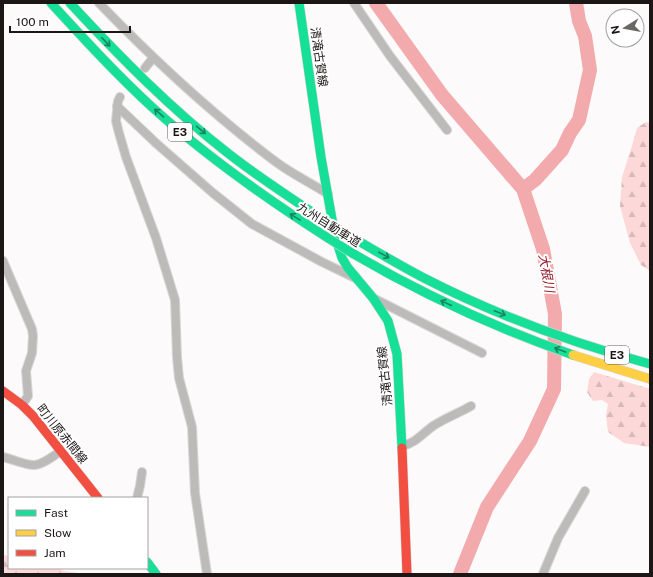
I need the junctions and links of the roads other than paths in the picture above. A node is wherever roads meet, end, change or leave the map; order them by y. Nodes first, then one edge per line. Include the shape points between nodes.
1 (51, 3) edge
2 (70, 3) edge
3 (99, 3) edge
4 (299, 3) edge
5 (354, 3) edge
6 (153, 58) junction
7 (145, 68) dead end
8 (120, 97) dead end
9 (117, 106) junction
10 (447, 130) dead end
11 (328, 194) junction
12 (3, 261) edge
13 (356, 278) junction
14 (373, 298) junction
15 (482, 353) dead end
16 (650, 364) edge
17 (650, 379) edge
18 (3, 391) edge
19 (22, 405) junction
20 (471, 406) dead end
21 (402, 446) junction
22 (61, 451) junction
23 (3, 457) edge
24 (142, 472) dead end
25 (585, 491) dead end
26 (97, 497) edge
27 (137, 497) edge
28 (148, 563) edge
29 (156, 574) edge
30 (207, 574) edge
31 (407, 574) edge
32 (543, 574) edge

17 -> 1 main road, 九州自動車道 / E3, bridge via 586,360 477,317 417,289 328,238 255,190 183,134 97,53
2 -> 16 main road, 九州自動車道 / E3, bridge via 104,41 183,116 254,173 327,222 423,277 477,303 532,326
3 - 6 street
4 - 11 main road, 清滝古賀線
5 - 10 street via 390,56
6 - 7 street
6 - 11 street via 197,99 277,162
8 - 9 street
9 - 13 street via 213,193 252,224
9 - 30 street via 116,121 126,157 156,238 175,300 178,369 192,427 195,493
11 - 13 main road, 清滝古賀線 via 335,236 342,258
12 - 19 street via 33,336 32,353 26,371 28,396
13 - 14 main road, 清滝古賀線
14 - 15 street
14 - 21 main road, 清滝古賀線 via 388,321 397,354
18 - 19 main road, 町川原赤間線
19 - 22 main road, 町川原赤間線
20 - 21 street via 443,420 415,441
21 - 31 main road, 清滝古賀線
22 - 23 street via 36,465
22 - 26 main road, 町川原赤間線
24 - 27 street
25 - 32 street via 558,538
28 - 29 main road

